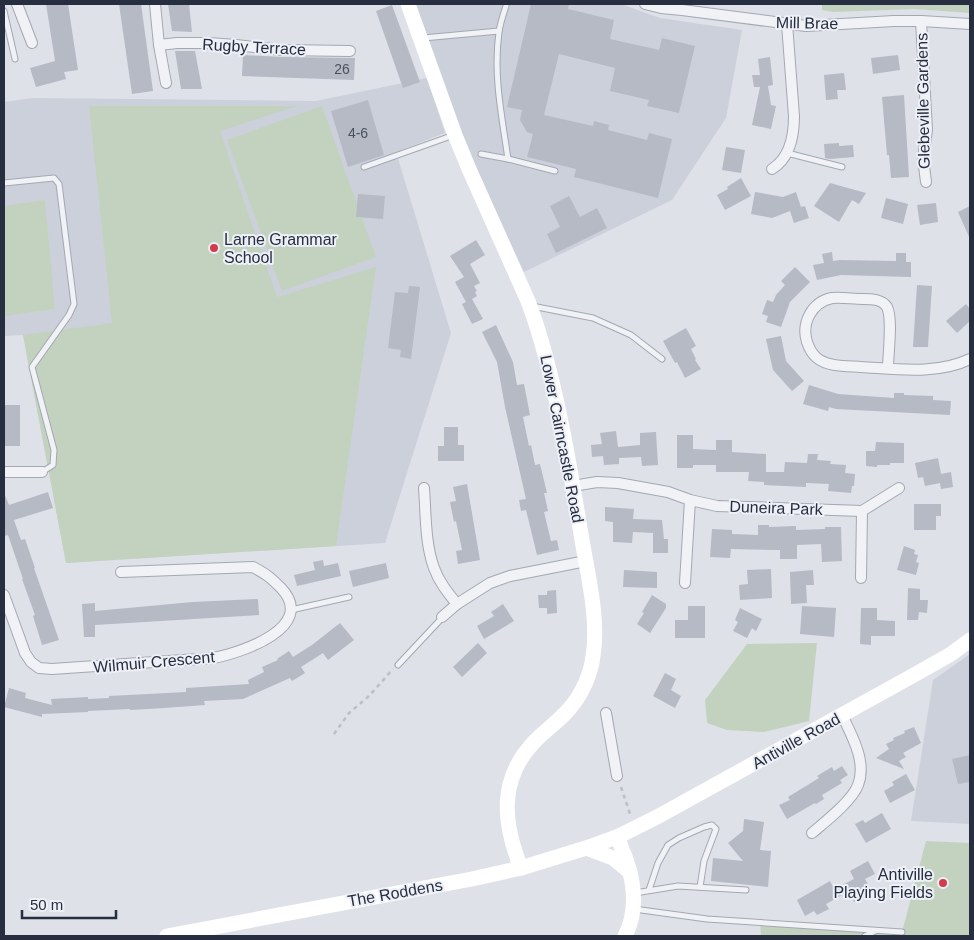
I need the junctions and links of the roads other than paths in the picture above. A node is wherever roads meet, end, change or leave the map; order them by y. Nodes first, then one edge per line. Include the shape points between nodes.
1 (17, 4) edge
2 (155, 4) edge
3 (408, 4) edge
4 (645, 4) edge
5 (506, 6) dead end
6 (682, 7) edge
7 (4, 12) edge
8 (921, 21) junction
9 (787, 24) junction
10 (970, 24) edge
11 (499, 31) junction
12 (420, 38) junction
13 (32, 43) dead end
14 (159, 45) junction
15 (350, 51) dead end
16 (15, 59) dead end
17 (166, 83) dead end
18 (455, 135) junction
19 (787, 153) junction
20 (481, 154) dead end
21 (508, 159) junction
22 (364, 167) dead end
23 (842, 167) dead end
24 (772, 168) dead end
25 (555, 171) dead end
26 (926, 182) dead end
27 (4, 183) edge
28 (530, 305) junction
29 (662, 358) dead end
30 (970, 359) edge
31 (888, 368) junction
32 (4, 472) edge
33 (42, 472) joint
34 (573, 486) junction
35 (424, 488) dead end
36 (899, 488) dead end
37 (690, 500) junction
38 (862, 511) junction
39 (586, 561) junction
40 (121, 572) dead end
41 (861, 578) dead end
42 (685, 583) dead end
43 (4, 595) edge
44 (349, 597) dead end
45 (457, 604) junction
46 (291, 610) junction
47 (442, 617) joint
48 (970, 640) edge
49 (398, 664) road end
50 (606, 713) dead end
51 (842, 715) junction
52 (617, 776) road end
53 (812, 833) dead end
54 (619, 836) junction
55 (586, 848) junction
56 (521, 868) junction
57 (630, 872) junction
58 (700, 888) junction
59 (650, 890) junction
60 (746, 890) dead end
61 (634, 893) junction
62 (634, 909) junction
63 (875, 931) junction
64 (213, 932) edge
65 (902, 932) dead end
66 (167, 936) edge
67 (625, 936) edge
68 (865, 936) edge

1 - 13 street
2 - 14 street
3 - 12 street, Lower Cairncastle Road
4 - 6 street, Mill Brae via 661,8
5 - 11 lane
6 - 9 street, Mill Brae
7 - 16 lane
8 - 9 street, Mill Brae
8 - 10 street, Mill Brae
8 - 26 street, Glebeville Gardens via 927,130 923,158
9 - 19 street via 794,120
11 - 12 lane
11 - 21 lane via 498,90
12 - 18 street, Lower Cairncastle Road
14 - 15 street, Rugby Terrace via 209,44
14 - 17 street
18 - 22 lane
18 - 28 street, Lower Cairncastle Road
19 - 23 lane
19 - 24 street
20 - 21 lane
21 - 25 lane
27 - 33 lane via 54,178 59,184 74,304 32,367 54,450 53,465
28 - 29 lane via 593,318 632,335
28 - 34 street, Lower Cairncastle Road via 552,379
30 - 31 street via 939,369
31 - 31 street via 836,365 816,358 805,334 811,311 821,302 833,298 882,302 890,318
32 - 33 street
34 - 37 street, Duneira Park via 618,483 668,492
34 - 39 street, Lower Cairncastle Road
35 - 45 street via 430,553 437,575
36 - 38 street
37 - 38 street, Duneira Park via 717,506
37 - 42 street
38 - 41 street
39 - 45 street via 500,579
39 - 56 street, Lower Cairncastle Road via 595,624 593,658 588,675 578,698 534,742 516,767 506,803 512,844
40 - 46 street via 253,567 268,575 286,593
43 - 46 street, Wilmuir Crescent via 25,653 39,668 52,669 228,655 253,646 278,631 287,622
44 - 46 lane
45 - 47 street
47 - 49 lane
48 - 51 street, Antiville Road
50 - 52 street
51 - 53 street via 859,756 861,773 858,787 844,805
51 - 54 street, Antiville Road
54 - 55 street, The Roddens
54 - 57 street
55 - 56 street, The Roddens
55 - 57 street via 613,858
56 - 64 street, The Roddens
57 - 61 street
58 - 59 lane via 678,886
58 - 59 lane via 704,861 716,829 712,825 668,845 658,863
58 - 60 lane
59 - 61 lane
61 - 62 street
62 - 63 lane via 707,919
62 - 67 street
63 - 65 lane
63 - 68 lane
64 - 66 street, The Roddens

